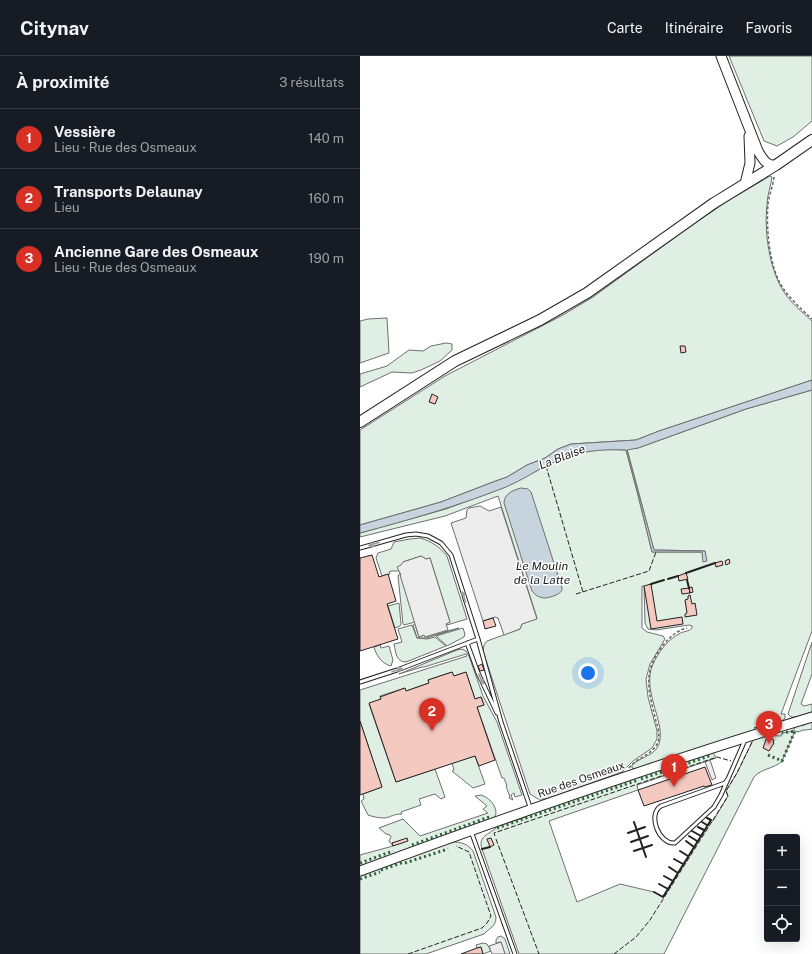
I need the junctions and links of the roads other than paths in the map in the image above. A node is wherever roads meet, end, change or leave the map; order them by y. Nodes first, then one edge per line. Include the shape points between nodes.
1 (721, 56) edge
2 (748, 127) junction
3 (812, 140) edge
4 (776, 165) junction
5 (745, 184) junction
6 (360, 422) edge
7 (360, 548) edge
8 (478, 639) junction
9 (467, 643) junction
10 (360, 682) edge
11 (812, 717) edge
12 (501, 722) junction
13 (746, 737) junction
14 (728, 779) junction
15 (531, 809) junction
16 (471, 830) junction
17 (360, 870) edge
18 (515, 954) edge

1 - 2 main road
2 - 4 main road via 762,157 769,165
2 - 5 main road via 750,162
3 - 4 main road
4 - 5 main road
5 - 6 main road via 576,300 455,361
8 -> 7 lane via 451,555 441,543 428,536 416,534
8 - 9 lane
8 - 12 lane
10 -> 9 lane
9 -> 12 lane
11 - 13 main road, Rue des Osmeaux
12 - 15 lane
13 - 14 lane
13 - 15 main road, Rue des Osmeaux
14 - 14 lane via 717,803 708,814 675,844 663,840 654,817 658,808 723,784
15 - 16 main road, Rue des Osmeaux
16 - 17 main road, Rue des Osmeaux
16 - 18 lane

